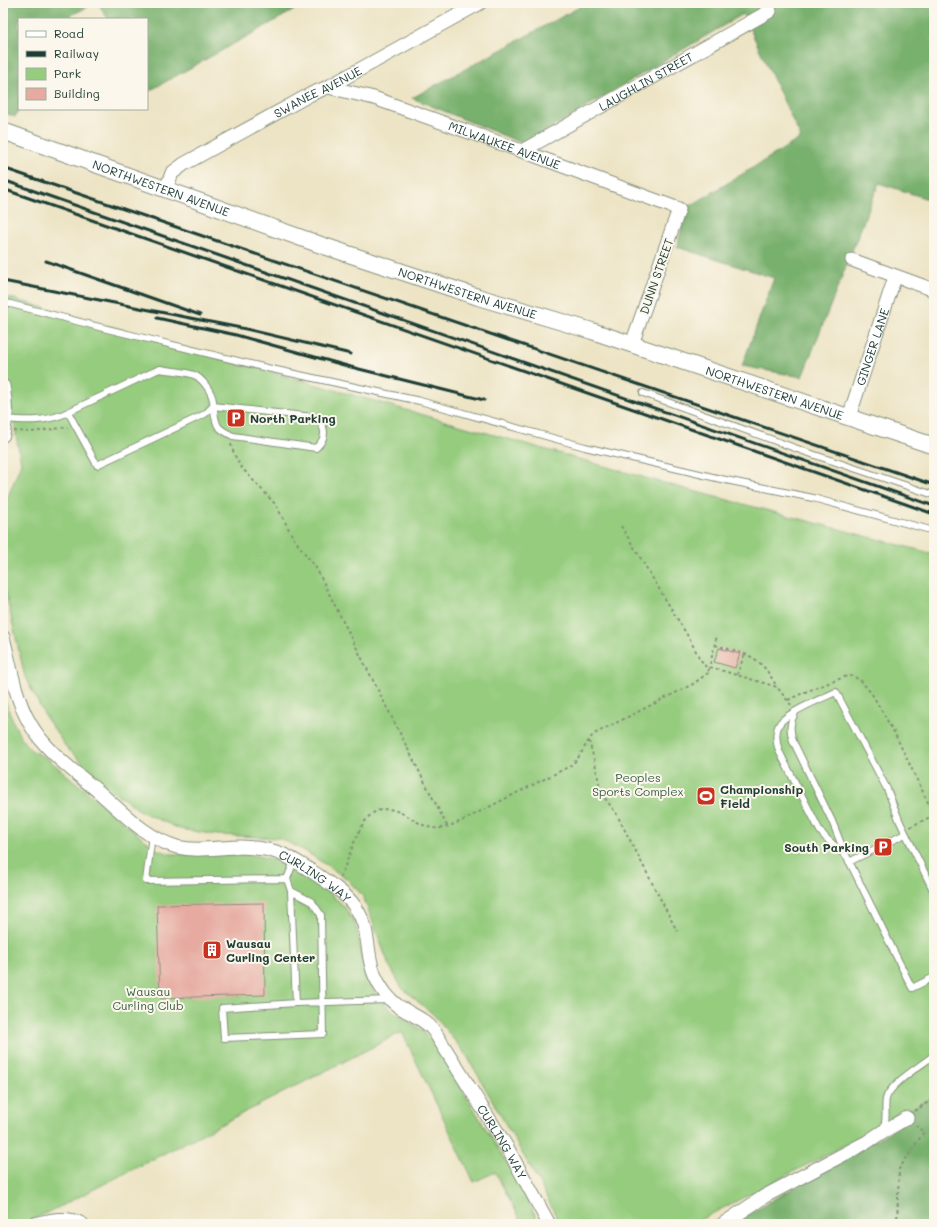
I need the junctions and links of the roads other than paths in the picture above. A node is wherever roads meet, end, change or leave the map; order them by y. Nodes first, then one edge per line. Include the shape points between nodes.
1 (480, 3) edge
2 (770, 11) dead end
3 (328, 87) junction
4 (3, 131) edge
5 (522, 151) junction
6 (166, 189) junction
7 (679, 209) joint
8 (852, 260) dead end
9 (896, 277) junction
10 (934, 290) edge
11 (3, 302) edge
12 (632, 344) junction
13 (3, 386) edge
14 (643, 393) dead end
15 (213, 406) junction
16 (68, 412) junction
17 (849, 417) junction
18 (4, 419) edge
19 (8, 433) edge
20 (934, 446) edge
21 (934, 495) edge
22 (934, 530) edge
23 (3, 637) edge
24 (796, 712) junction
25 (905, 832) junction
26 (152, 835) junction
27 (845, 855) junction
28 (294, 861) junction
29 (849, 862) junction
30 (287, 879) junction
31 (291, 891) junction
32 (934, 892) edge
33 (934, 977) edge
34 (391, 1000) junction
35 (322, 1002) junction
36 (296, 1003) junction
37 (934, 1055) edge
38 (907, 1118) road end
39 (882, 1132) junction
40 (80, 1223) edge
41 (35, 1224) edge
42 (549, 1224) edge
43 (723, 1224) edge

1 - 3 street, SWANEE AVENUE
2 - 5 street, LAUGHLIN STREET
3 - 5 street, MILWAUKEE AVENUE via 374,98
3 - 6 street, SWANEE AVENUE via 184,164 172,173
4 - 6 street, NORTHWESTERN AVENUE
5 - 7 street, MILWAUKEE AVENUE
6 - 12 street, NORTHWESTERN AVENUE via 321,245
7 - 12 street, DUNN STREET
8 - 9 street
9 - 10 street
9 - 17 street, GINGER LANE
11 - 22 lane via 267,368 420,401 585,447 813,498
12 - 17 street, NORTHWESTERN AVENUE
13 - 18 street via 6,404
14 - 21 lane
15 - 15 lane via 219,427 233,436 316,448 325,436 320,422 314,417
15 - 16 lane via 213,399 203,380 193,374 160,369
15 - 16 lane via 205,414 97,465
16 - 18 lane via 42,420
17 - 20 street, NORTHWESTERN AVENUE
18 - 19 street
23 - 26 street, CURLING WAY via 25,716 36,733 74,771
24 - 25 lane via 836,692 887,789
24 - 27 lane via 790,723 793,741 832,821
24 - 27 lane via 778,726 776,738 779,750 822,834
25 - 29 lane
25 - 32 lane
26 - 28 street, CURLING WAY via 185,848 260,848
26 - 30 lane via 146,881
27 - 29 lane
28 - 30 lane
28 - 34 street, CURLING WAY via 334,886 360,915 372,969
29 - 33 lane via 912,988
30 - 31 lane
31 - 35 lane via 312,902 321,915
31 - 36 lane
34 - 35 lane
34 - 42 street, CURLING WAY via 431,1027 504,1143
35 - 36 lane
35 - 36 lane via 322,1034 224,1038 222,1008
37 - 39 lane via 889,1091 886,1099 886,1122
38 - 39 street
39 - 43 street via 765,1196
40 - 41 street via 56,1219

